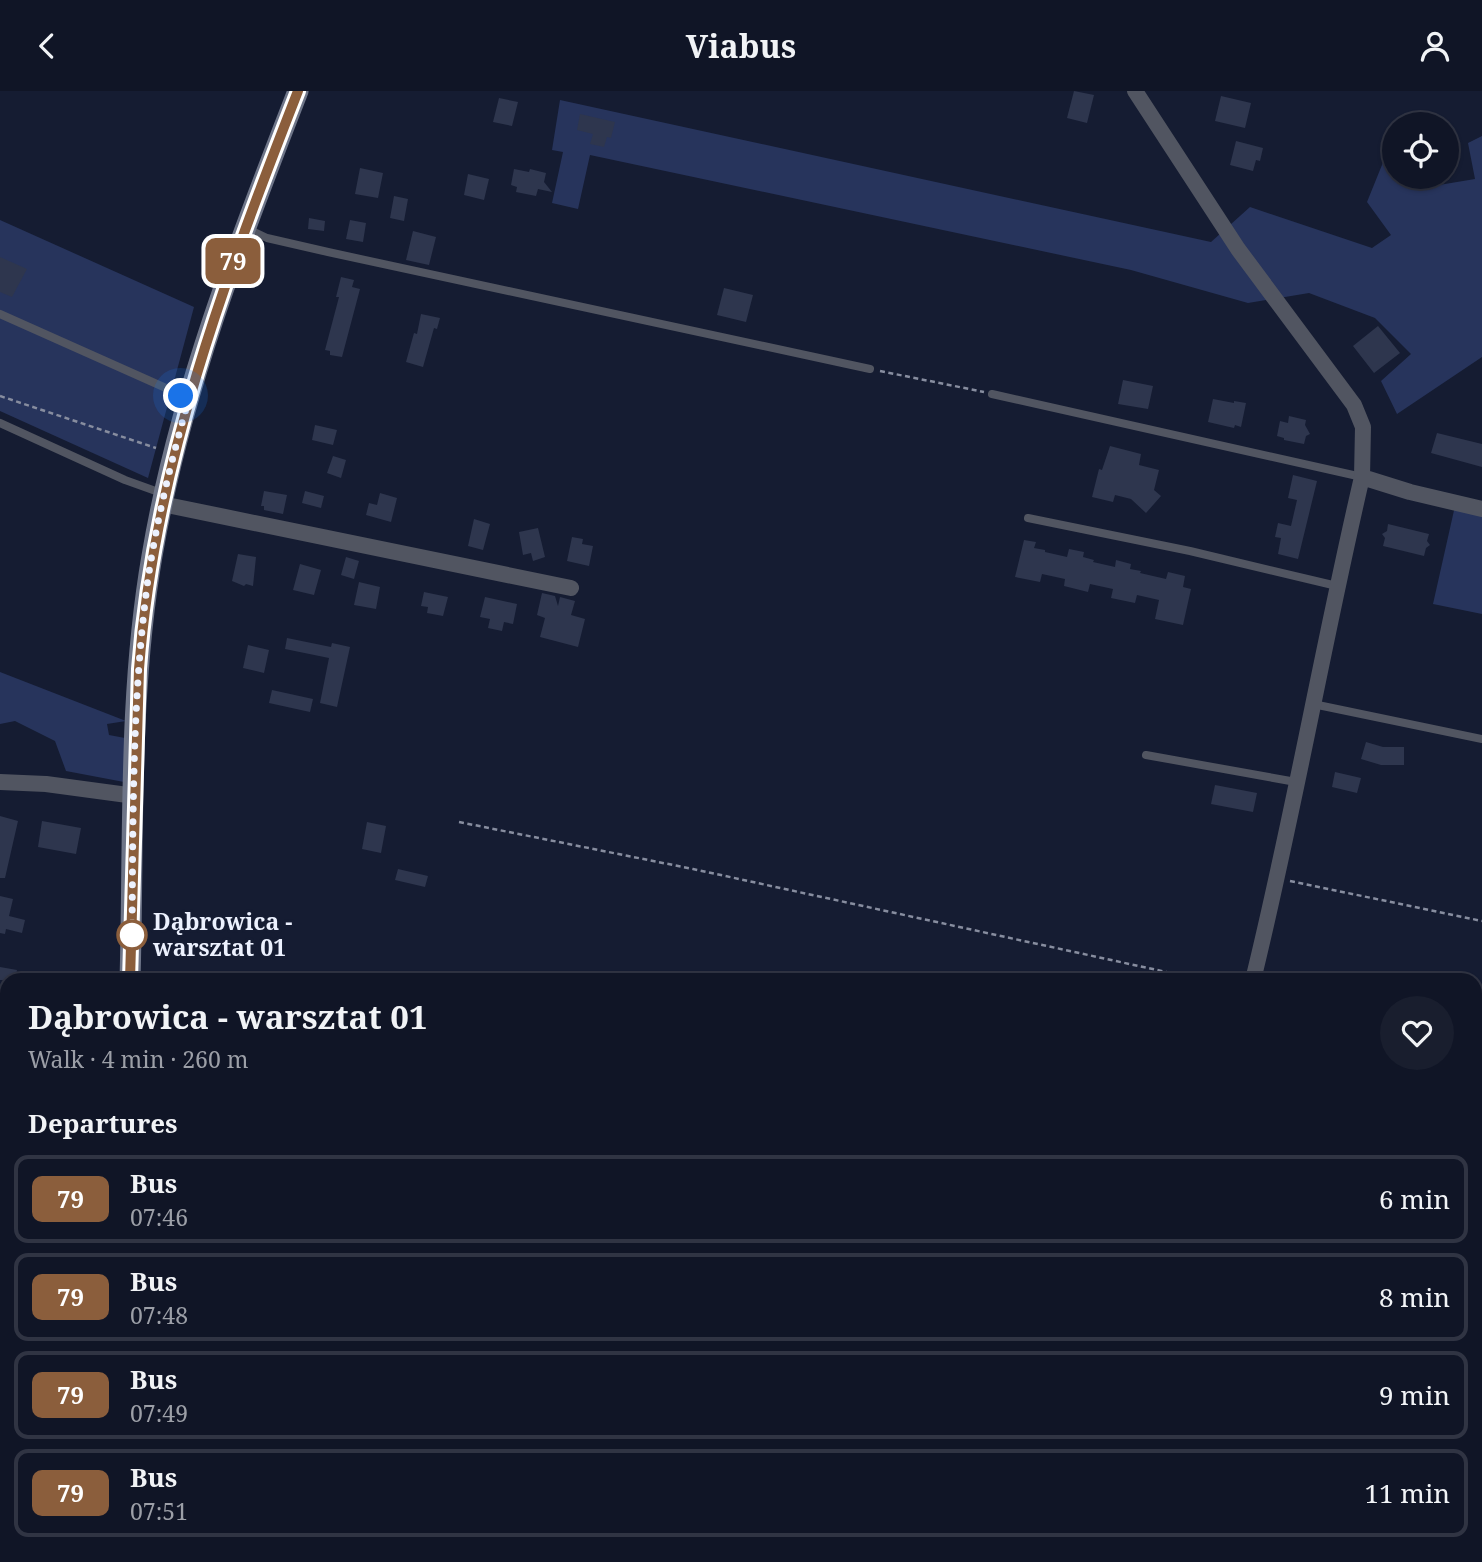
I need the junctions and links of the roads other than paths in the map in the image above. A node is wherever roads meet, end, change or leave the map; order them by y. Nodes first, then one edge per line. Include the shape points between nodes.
1 (298, 91) edge
2 (1135, 91) edge
3 (245, 227) junction
4 (0, 313) edge
5 (870, 369) road end
6 (992, 394) road end
7 (189, 398) junction
8 (0, 423) edge
9 (1362, 477) junction
10 (163, 499) junction
11 (1482, 509) edge
12 (1028, 518) dead end
13 (1337, 586) junction
14 (571, 588) dead end
15 (1312, 704) junction
16 (1482, 739) edge
17 (1146, 755) dead end
18 (0, 782) edge
19 (1296, 782) junction
20 (135, 796) junction
21 (130, 973) edge
22 (1255, 973) edge

1 - 3 street
2 - 9 street via 1238,249 1354,405 1363,427
3 - 5 lane via 267,238
3 - 7 street
4 - 7 lane
6 - 9 lane
7 - 10 street
8 - 10 lane
9 - 11 street
9 - 13 street
10 - 14 street
10 - 20 street via 143,620
12 - 13 lane
13 - 15 street
15 - 16 lane
15 - 19 street
17 - 19 lane
18 - 20 street
19 - 22 street
20 - 21 street

